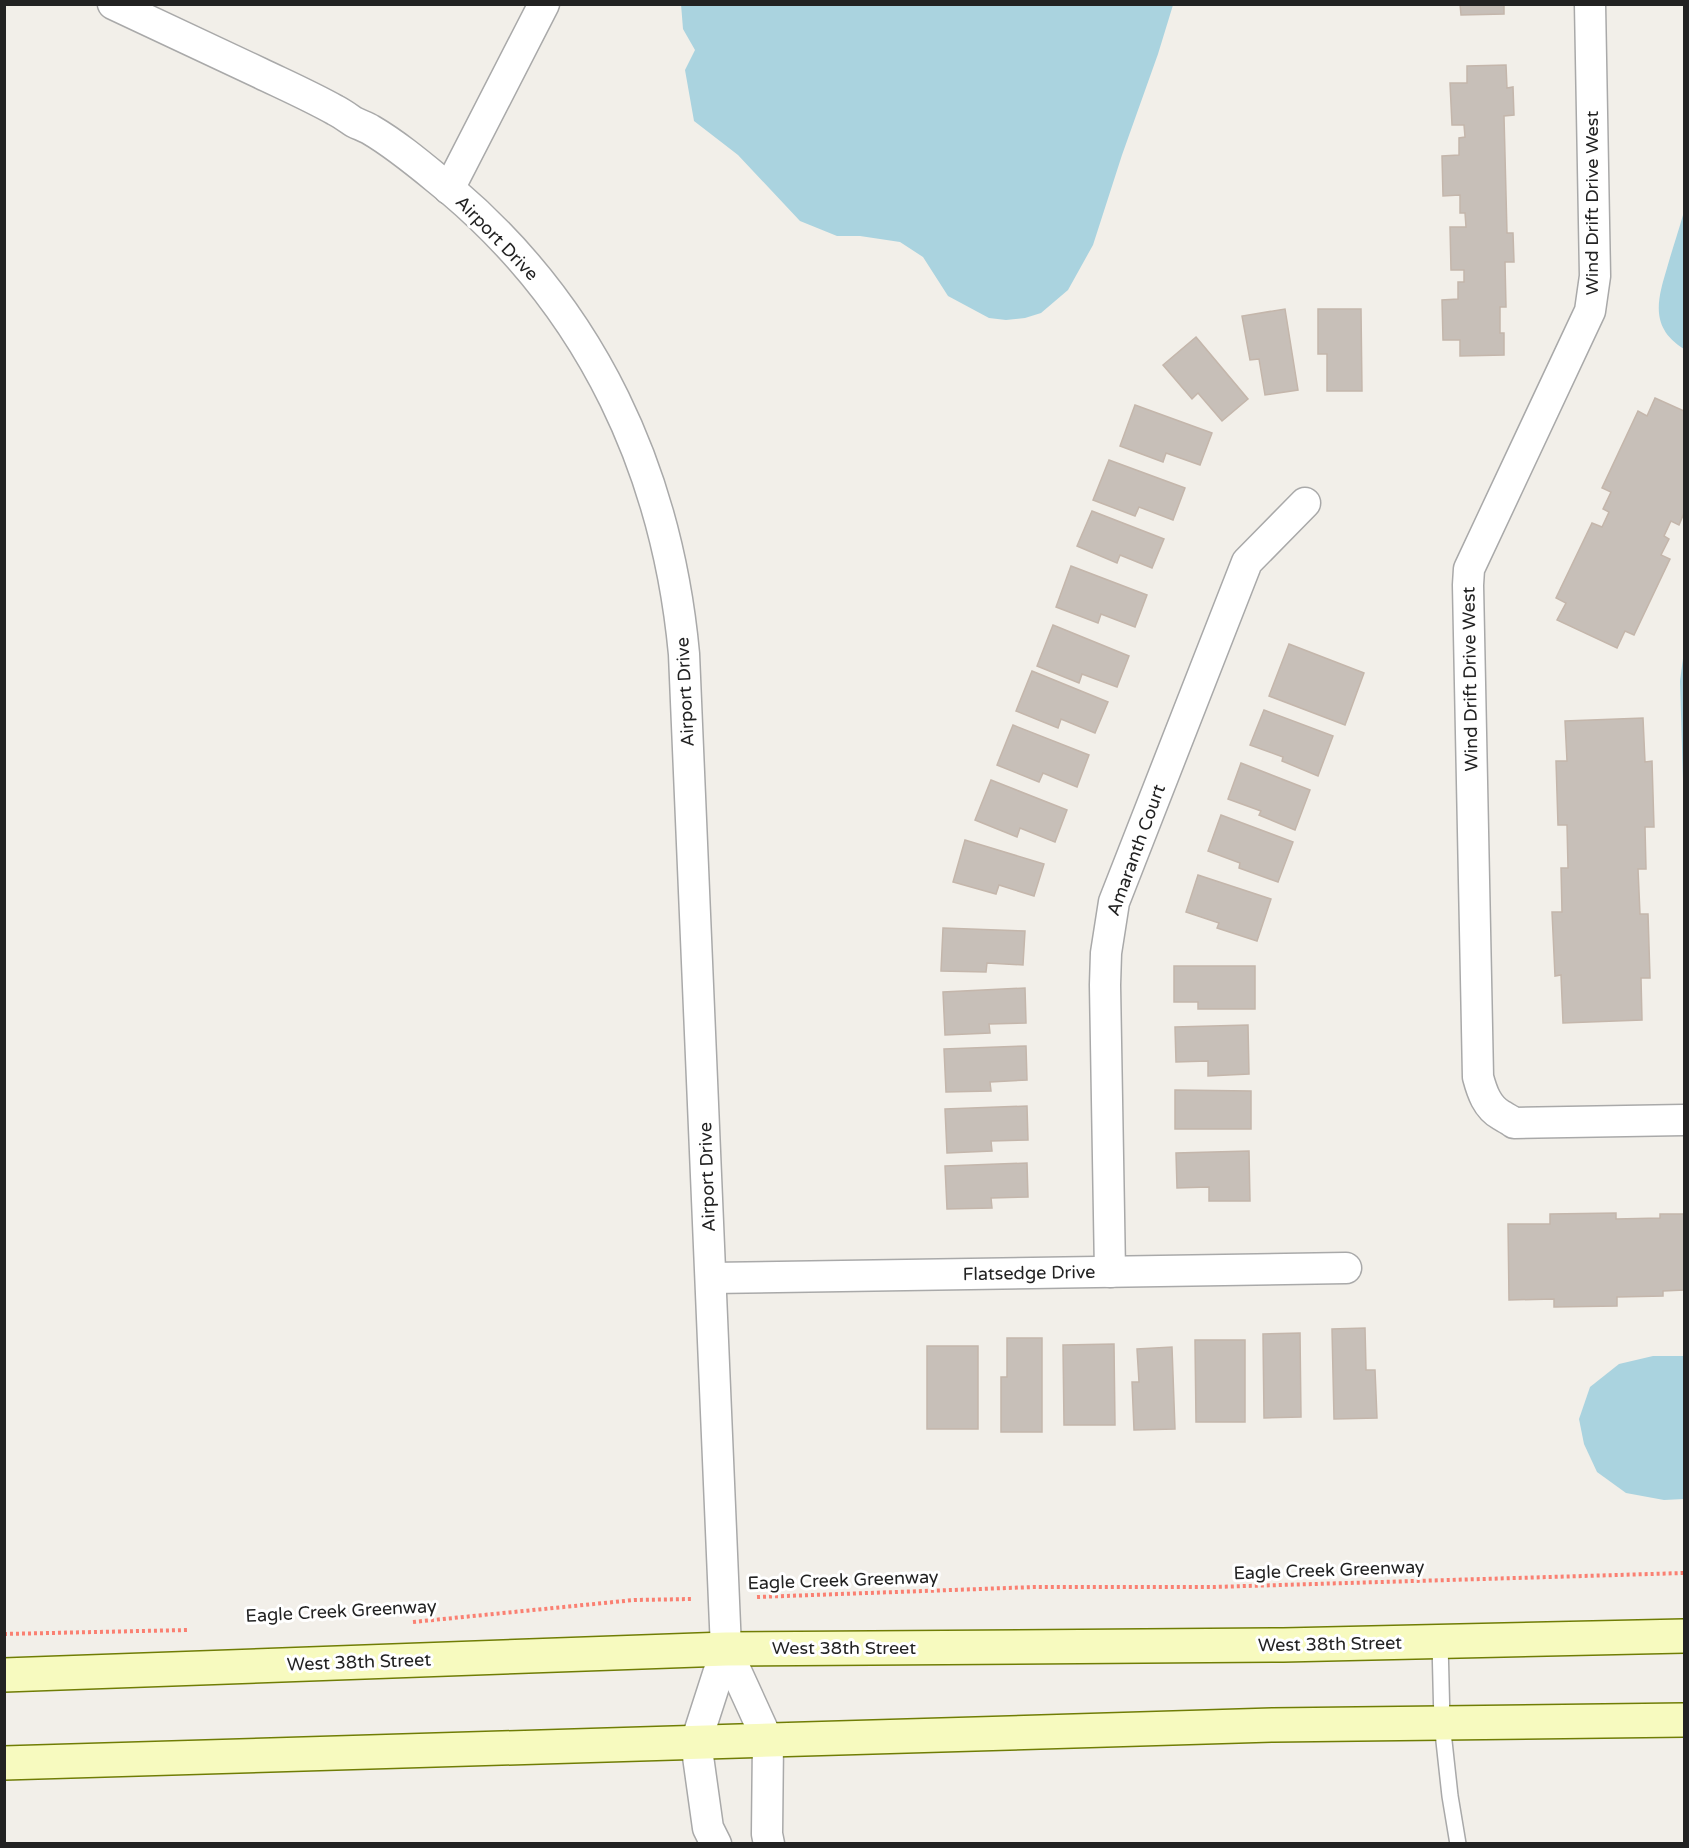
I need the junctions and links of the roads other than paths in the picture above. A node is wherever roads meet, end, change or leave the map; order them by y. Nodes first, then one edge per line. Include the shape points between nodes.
1 (113, 4) edge
2 (544, 4) edge
3 (1590, 4) edge
4 (449, 189) junction
5 (1305, 503) dead end
6 (1684, 1120) edge
7 (1346, 1268) dead end
8 (1110, 1272) junction
9 (711, 1278) junction
10 (1684, 1636) edge
11 (1440, 1642) junction
12 (726, 1648) junction
13 (4, 1675) edge
14 (1684, 1720) edge
15 (1442, 1723) junction
16 (768, 1741) junction
17 (696, 1742) junction
18 (4, 1762) edge
19 (716, 1844) edge
20 (769, 1844) edge
21 (1458, 1844) edge

1 - 4 street, Airport Drive via 370,129
2 - 4 street
3 - 6 street, Wind Drift Drive West via 1593,298 1469,568 1478,1077 1485,1099 1514,1124
4 - 9 street, Airport Drive via 509,246 573,327 623,416 663,527 678,594 684,654
5 - 8 street, Amaranth Court via 1247,562 1114,902 1105,986
7 - 8 street, Flatsedge Drive
8 - 9 street, Flatsedge Drive
9 - 12 street, Airport Drive
10 - 11 main road, West 38th Street
11 - 12 main road, West 38th Street
11 - 15 lane
12 - 13 main road, West 38th Street
12 - 16 street
12 - 17 street
14 - 15 main road
15 - 16 main road
15 - 21 lane
16 - 17 main road
16 - 20 street
17 - 18 main road
17 - 19 street via 708,1828

